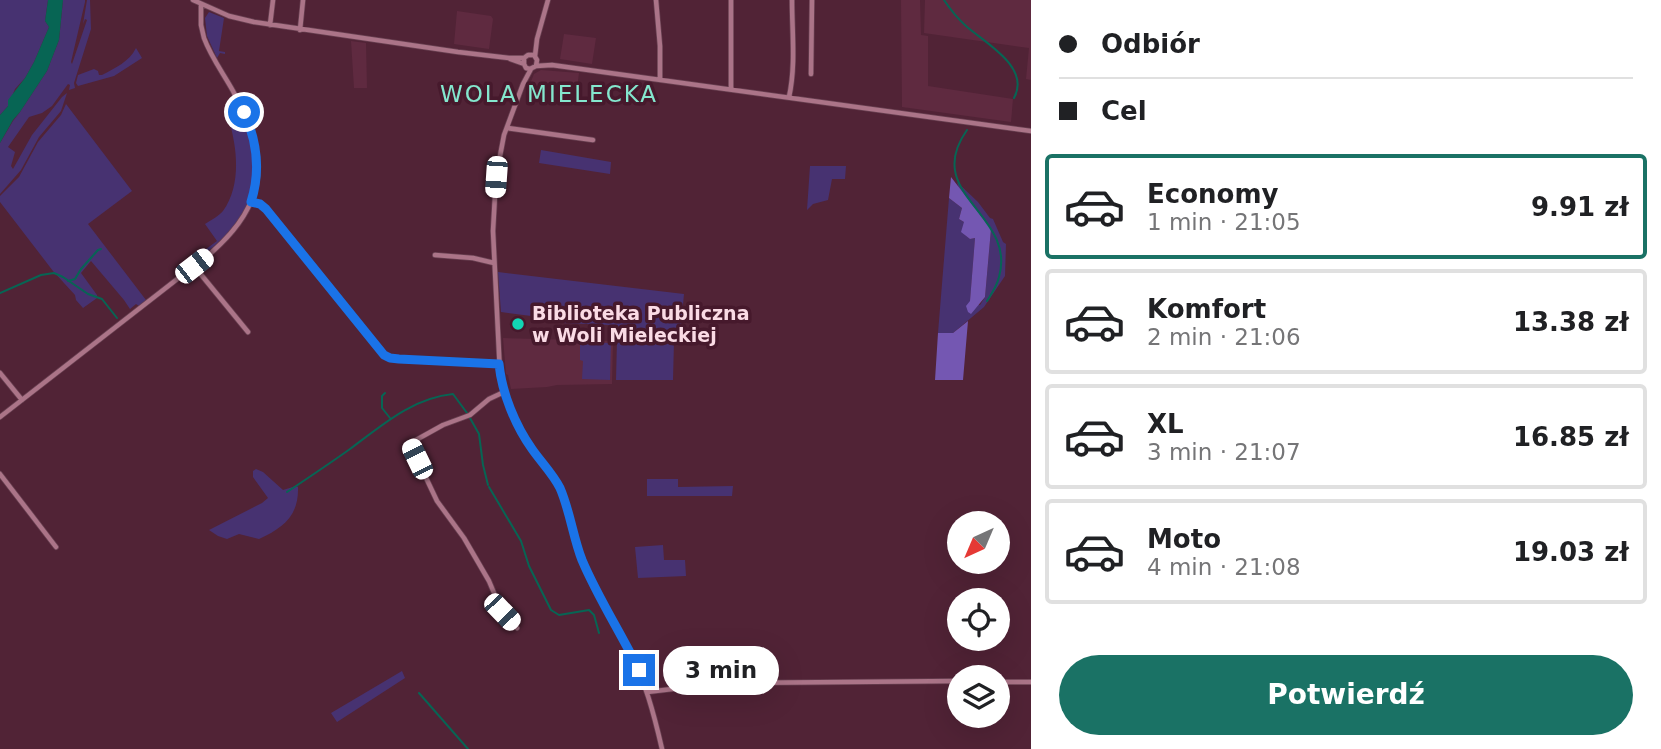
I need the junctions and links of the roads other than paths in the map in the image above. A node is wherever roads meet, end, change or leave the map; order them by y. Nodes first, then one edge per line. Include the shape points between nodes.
1 (193, 0) edge
2 (273, 0) edge
3 (303, 0) edge
4 (548, 0) edge
5 (656, 0) edge
6 (732, 0) edge
7 (792, 0) edge
8 (812, 0) edge
9 (201, 4) junction
10 (270, 25) junction
11 (300, 30) junction
12 (530, 62) junction
13 (811, 74) dead end
14 (660, 80) junction
15 (731, 89) junction
16 (789, 97) junction
17 (507, 128) junction
18 (1031, 131) edge
19 (593, 140) dead end
20 (251, 202) junction
21 (435, 255) dead end
22 (494, 263) junction
23 (194, 266) junction
24 (248, 332) dead end
25 (499, 364) junction
26 (0, 373) edge
27 (504, 392) junction
28 (22, 400) junction
29 (0, 417) edge
30 (0, 474) edge
31 (56, 547) dead end
32 (517, 628) dead end
33 (947, 681) edge
34 (1010, 682) edge
35 (1031, 682) edge
36 (647, 692) junction
37 (662, 749) edge

1 - 9 street
2 - 10 street
3 - 11 street
4 - 12 street
5 - 14 street
6 - 15 street
7 - 16 street
8 - 13 street
9 - 10 street
9 - 20 street via 206,44 252,131 257,170
10 - 11 street
11 - 12 street
12 - 14 street
12 - 17 street
14 - 15 street
15 - 16 street
16 - 18 street
17 - 19 street
17 - 22 street via 496,177
20 - 23 street via 232,233
20 - 25 street via 266,209 384,355
21 - 22 street
22 - 25 street
23 - 24 street
23 - 28 street
25 - 27 street
26 - 28 street
27 - 32 street via 470,415 409,445 437,501 489,581 496,602
27 - 36 street via 525,438 558,485 585,566
28 - 29 street
30 - 31 street
33 - 36 street via 724,683
34 - 35 street
36 - 37 street

